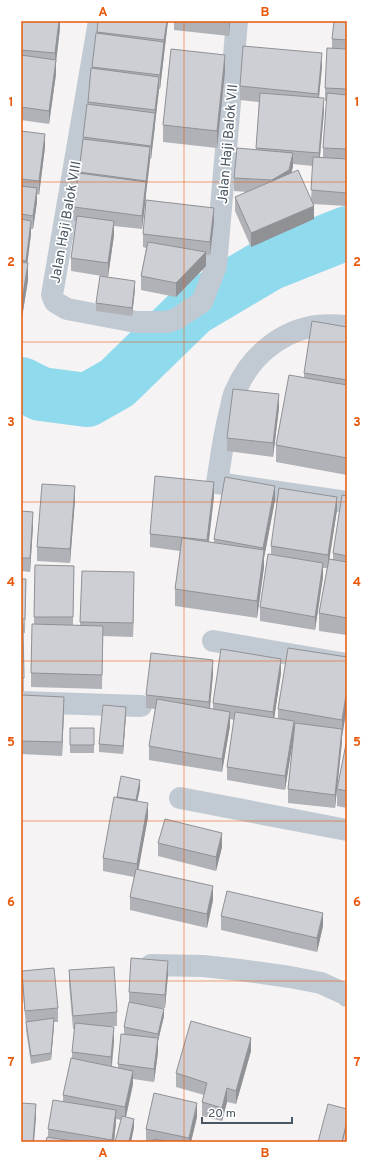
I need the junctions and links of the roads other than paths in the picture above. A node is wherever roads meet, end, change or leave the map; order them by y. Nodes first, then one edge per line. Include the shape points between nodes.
1 (99, 21) edge
2 (237, 21) edge
3 (216, 266) joint
4 (347, 326) edge
5 (347, 502) edge
6 (213, 641) dead end
7 (347, 664) edge
8 (21, 702) edge
9 (140, 706) dead end
10 (180, 798) dead end
11 (347, 830) edge
12 (150, 965) edge
13 (346, 992) edge

1 - 3 street, Jalan Haji Balok VIII via 52,295 55,302 67,309 136,322 167,322 202,302
2 - 3 street, Jalan Haji Balok VII
4 - 5 street via 310,326 283,336 264,350 245,372 235,390 217,483
6 - 7 street
8 - 9 street
10 - 11 street
12 - 13 street via 240,970 321,983

